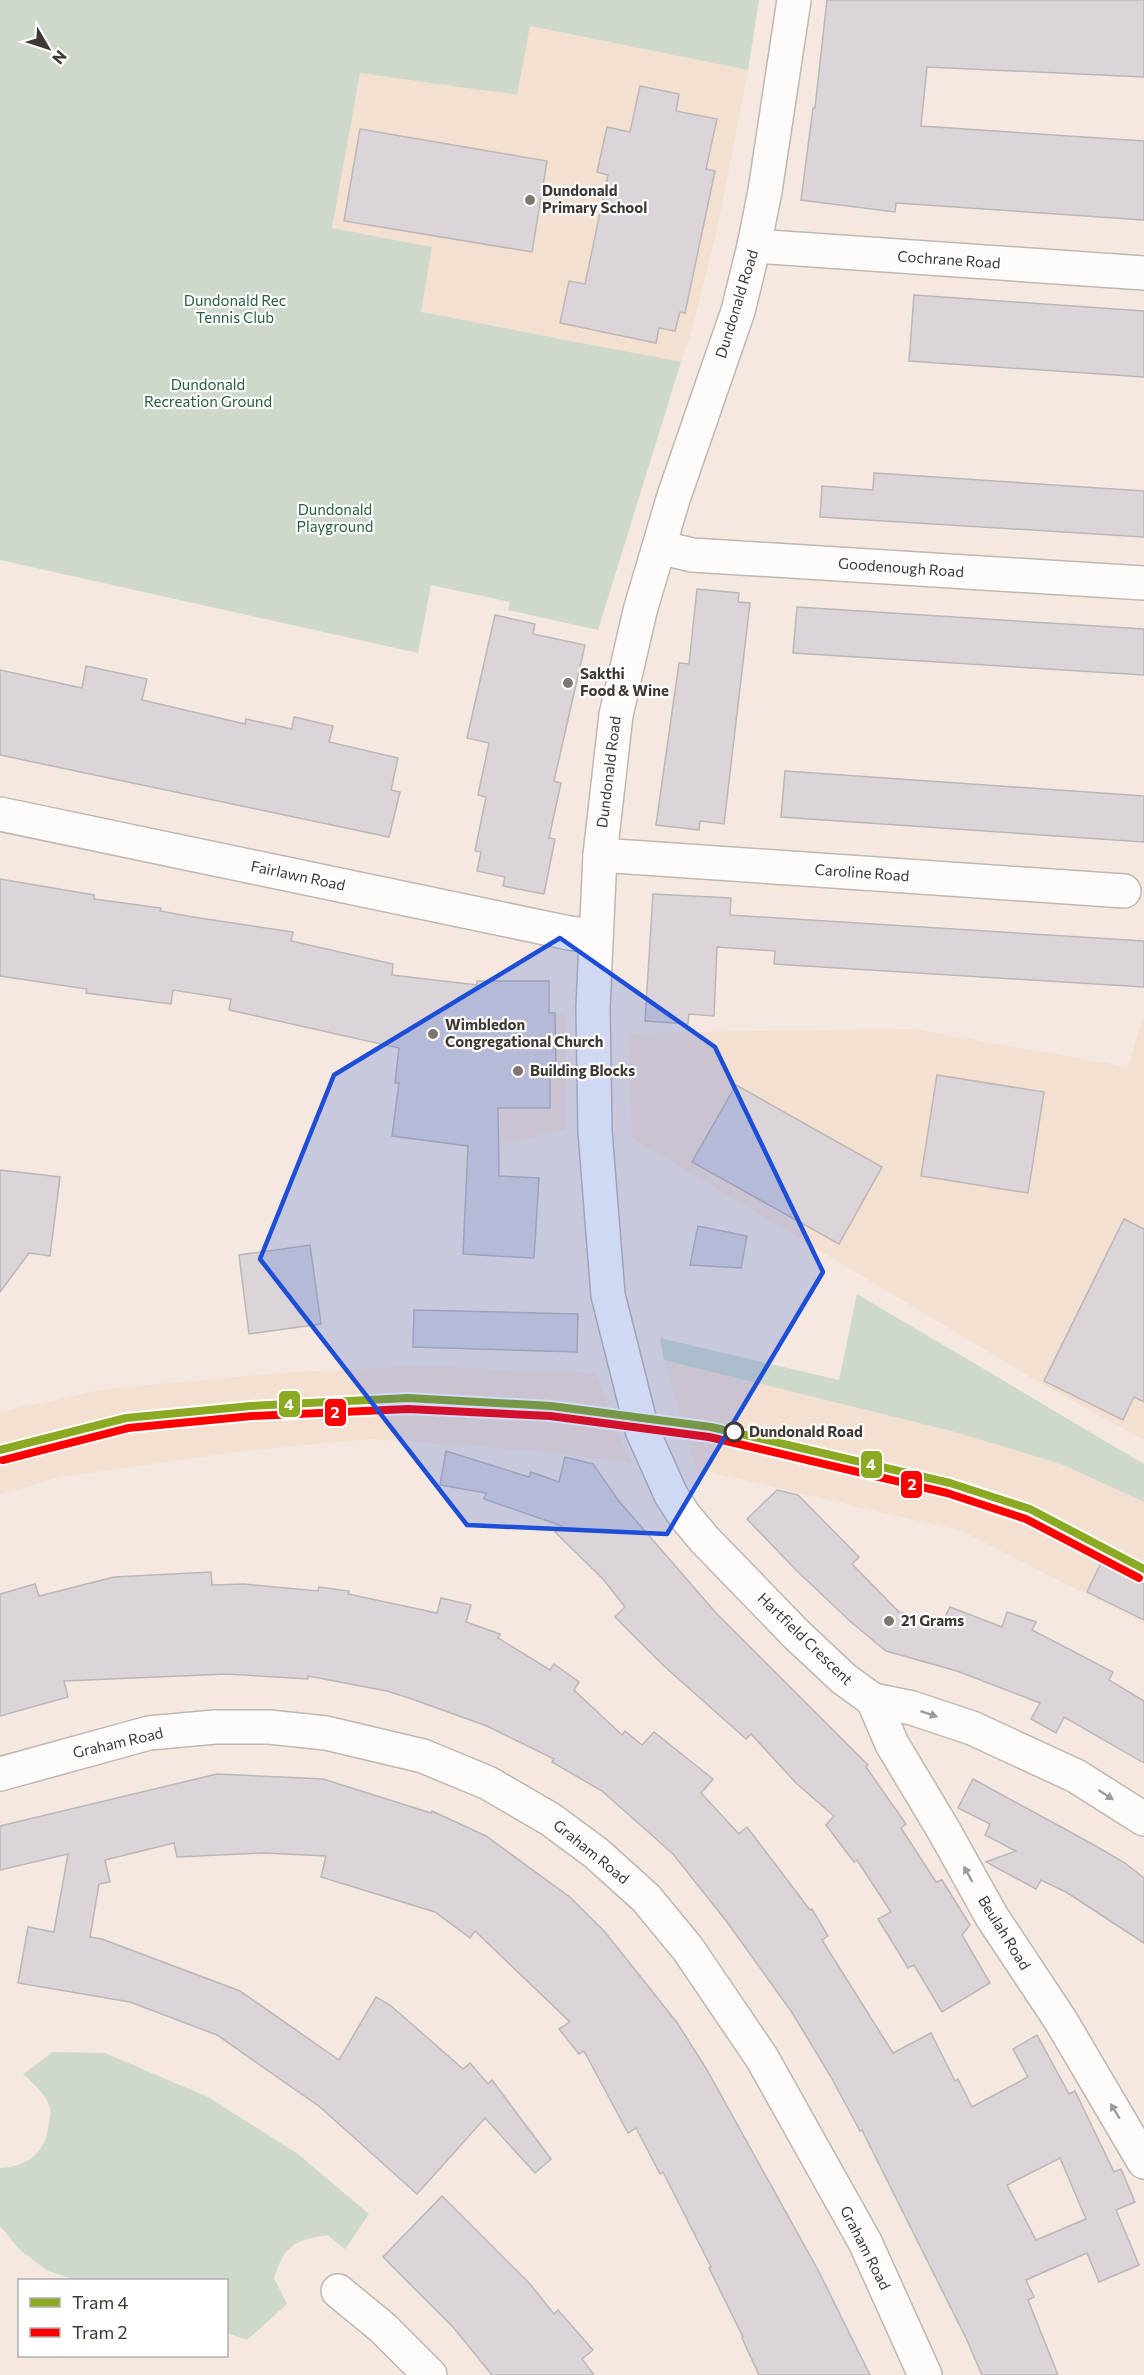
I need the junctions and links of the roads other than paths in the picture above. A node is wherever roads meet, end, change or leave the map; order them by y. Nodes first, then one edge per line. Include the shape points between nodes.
1 (794, 0) edge
2 (754, 246) junction
3 (1144, 273) edge
4 (659, 547) junction
5 (1144, 583) edge
6 (0, 814) edge
7 (600, 855) junction
8 (1124, 891) dead end
9 (596, 936) junction
10 (651, 1452) joint
11 (873, 1700) junction
12 (0, 1774) edge
13 (1144, 1819) edge
14 (1144, 2162) edge
15 (338, 2291) dead end
16 (430, 2375) edge
17 (926, 2375) edge

1 - 2 street, Dundonald Road
2 - 3 street, Cochrane Road
2 - 4 street, Dundonald Road via 738,310
4 - 5 street, Goodenough Road via 692,555
4 - 7 street, Dundonald Road via 616,715
6 - 9 street, Fairlawn Road
7 - 8 street, Caroline Road
7 - 9 street, Dundonald Road
9 - 10 street, Dundonald Road via 595,1131 607,1284 642,1430
10 - 11 street, Hartfield Crescent via 671,1495 704,1539 804,1641
11 -> 13 street, Hartfield Crescent via 972,1728 1076,1776
14 -> 11 street, Beulah Road via 992,1917 892,1744
12 - 17 street, Graham Road via 149,1733 269,1727 326,1733 423,1756 488,1783 550,1819 597,1853 646,1898 688,1949 742,2028 865,2242
15 - 16 street via 383,2328

